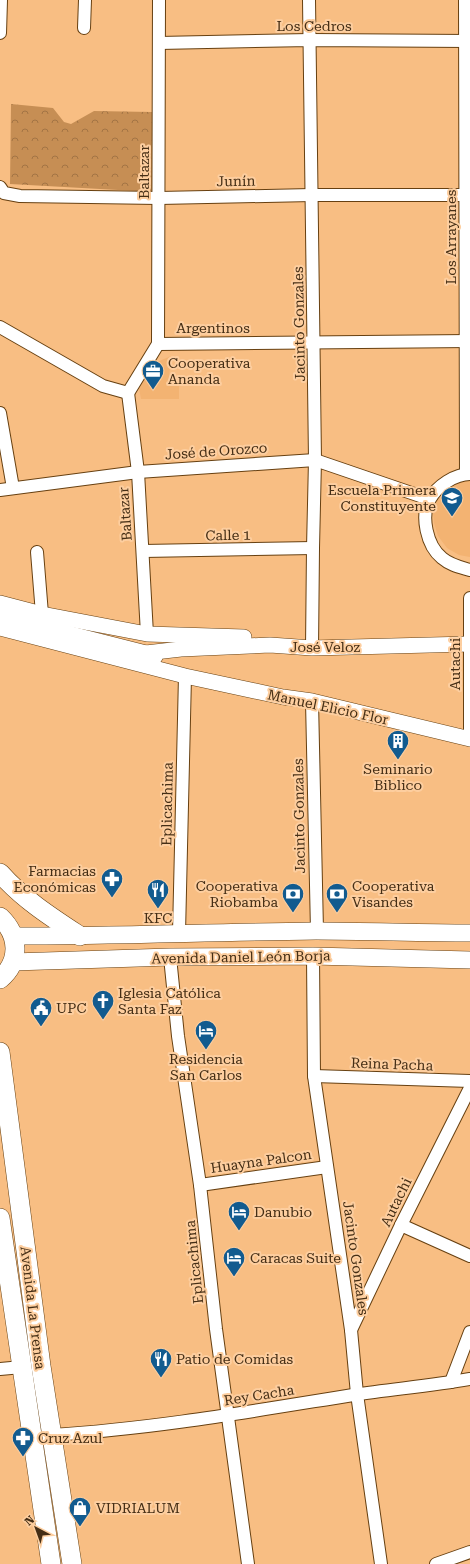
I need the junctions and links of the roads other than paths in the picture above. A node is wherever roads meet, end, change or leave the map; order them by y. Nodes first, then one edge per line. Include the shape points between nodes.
1 (1, 0) edge
2 (85, 0) edge
3 (159, 0) edge
4 (309, 0) edge
5 (464, 0) edge
6 (84, 28) dead end
7 (0, 32) edge
8 (310, 40) junction
9 (467, 41) edge
10 (159, 42) junction
11 (2, 190) edge
12 (312, 195) junction
13 (468, 195) edge
14 (159, 198) junction
15 (0, 327) edge
16 (468, 341) edge
17 (314, 342) junction
18 (158, 344) junction
19 (128, 393) junction
20 (0, 413) edge
21 (315, 460) junction
22 (138, 472) junction
23 (468, 474) edge
24 (13, 488) junction
25 (0, 490) edge
26 (429, 499) junction
27 (313, 548) junction
28 (143, 551) junction
29 (37, 552) dead end
30 (470, 570) edge
31 (470, 598) edge
32 (0, 603) edge
33 (42, 614) junction
34 (0, 616) edge
35 (0, 628) edge
36 (147, 634) junction
37 (470, 644) edge
38 (270, 646) junction
39 (312, 648) junction
40 (146, 653) junction
41 (185, 676) junction
42 (283, 697) junction
43 (312, 701) junction
44 (470, 730) edge
45 (470, 739) edge
46 (0, 873) edge
47 (0, 916) edge
48 (317, 931) junction
49 (179, 933) junction
50 (470, 934) edge
51 (14, 936) junction
52 (80, 936) junction
53 (313, 956) junction
54 (170, 957) junction
55 (470, 960) edge
56 (13, 962) junction
57 (0, 979) edge
58 (0, 1052) edge
59 (314, 1076) junction
60 (470, 1081) edge
61 (470, 1088) edge
62 (327, 1167) junction
63 (200, 1185) junction
64 (0, 1218) edge
65 (401, 1225) junction
66 (470, 1256) edge
67 (351, 1330) junction
68 (470, 1332) edge
69 (22, 1367) junction
70 (0, 1369) edge
71 (470, 1379) edge
72 (451, 1382) junction
73 (357, 1394) junction
74 (228, 1415) junction
75 (51, 1435) junction
76 (470, 1552) edge
77 (51, 1564) edge
78 (72, 1564) edge
79 (248, 1564) edge
80 (381, 1564) edge
81 (436, 1564) edge

1 - 7 street
2 - 6 street
3 - 10 street, Baltazar
4 - 8 street, Jacinto Gonzales
5 - 9 street, Los Arrayanes
8 - 9 street, Los Cedros
8 - 10 street, Los Cedros
8 - 12 street, Jacinto Gonzales
9 - 13 street, Los Arrayanes
10 - 14 street, Baltazar
11 - 14 street, Junín via 20,196
12 - 13 street, Junín
12 - 14 street, Junín
12 - 17 street, Jacinto Gonzales
13 - 16 street, Los Arrayanes
14 - 18 street, Baltazar
15 - 19 street via 103,386
16 - 17 street, Argentinos
16 - 23 street, Los Arrayanes
17 - 18 street, Argentinos
17 - 21 street, Jacinto Gonzales
18 - 19 street, Argentinos
19 - 22 street, Baltazar
20 - 24 street
21 - 22 street, José de Orozco
21 - 26 street, José de Orozco
21 - 27 street, Jacinto Gonzales
22 - 24 street, José de Orozco
22 - 28 street, Baltazar
23 - 26 street via 445,483
24 - 25 street, José de Orozco
26 - 30 street via 426,531 432,546 442,558 455,566
27 - 28 street, Calle 1
27 - 39 street, Jacinto Gonzales
28 - 36 street, Baltazar
29 - 33 street
31 - 37 street, Autachi
32 - 33 street
33 - 36 street
34 - 40 street
35 - 41 street, Manuel Elicio Flor
36 - 38 street via 254,638
37 - 39 street, José Veloz
37 - 44 street, Autachi
38 - 39 street, José Veloz
38 - 40 street, José Veloz via 181,649
40 - 42 street via 175,666 259,688
41 - 42 street, Manuel Elicio Flor
41 - 49 street, Eplicachima
42 - 43 street, Manuel Elicio Flor
43 - 45 street, Manuel Elicio Flor
43 - 48 street, Jacinto Gonzales
46 - 52 main road via 14,889
47 - 51 main road
48 - 49 main road, Avenida Daniel León Borja
48 - 50 main road, Avenida Daniel León Borja
49 - 52 main road, Avenida Daniel León Borja
51 - 52 main road, Avenida Daniel León Borja
51 - 56 main road
53 - 54 main road, Avenida Daniel León Borja
53 - 55 main road, Avenida Daniel León Borja
53 - 59 street, Jacinto Gonzales
54 - 56 main road, Avenida Daniel León Borja
54 - 63 street, Eplicachima via 178,1036
56 - 57 main road
58 - 75 main road, Avenida La Prensa
59 - 60 street, Reina Pacha
59 - 62 street, Jacinto Gonzales
61 - 65 street, Autachi
62 - 63 street, Huayna Palcon
62 - 67 street, Jacinto Gonzales
63 - 74 street, Eplicachima
64 - 69 main road, Avenida La Prensa
65 - 66 street
65 - 67 street, Autachi
67 - 73 street, Jacinto Gonzales
68 - 72 street
69 - 70 street
69 - 77 main road, Avenida La Prensa
71 - 72 street, Rey Cacha
72 - 73 street, Rey Cacha
73 - 74 street, Rey Cacha
73 - 80 street, Jacinto Gonzales
74 - 75 street, Rey Cacha via 97,1432
74 - 79 street, Eplicachima
75 - 78 main road, Avenida La Prensa
76 - 81 street

